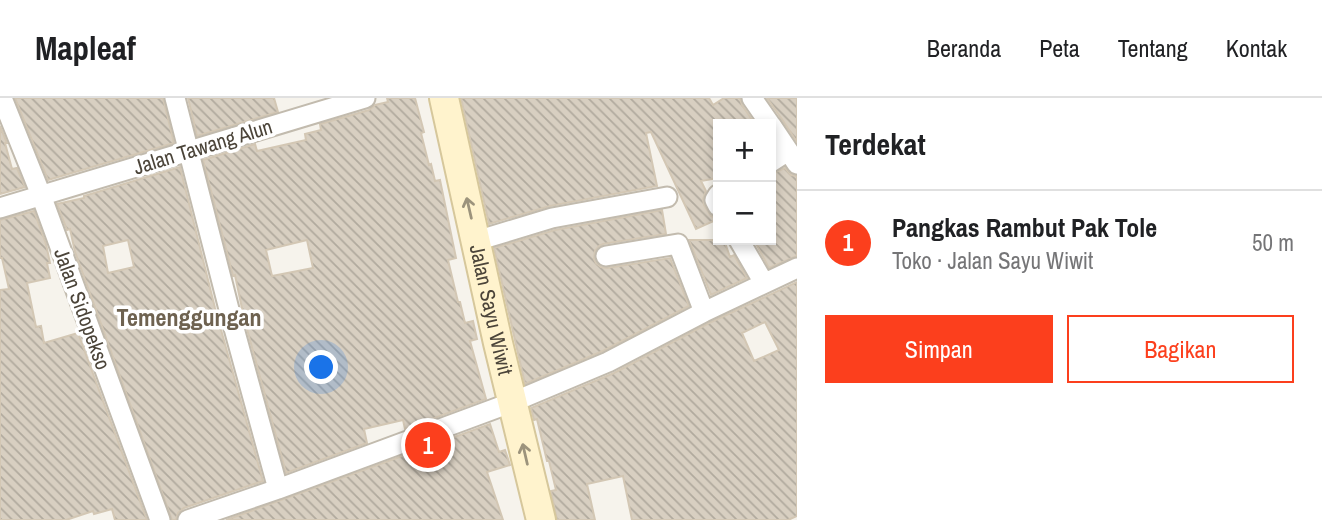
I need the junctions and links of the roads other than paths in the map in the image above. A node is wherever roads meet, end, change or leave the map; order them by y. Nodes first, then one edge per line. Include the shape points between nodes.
1 (2, 98) edge
2 (174, 98) edge
3 (365, 98) edge
4 (444, 98) edge
5 (752, 98) edge
6 (766, 119) edge
7 (776, 134) edge
8 (189, 151) junction
9 (793, 158) edge
10 (41, 195) junction
11 (667, 197) dead end
12 (0, 208) edge
13 (476, 241) junction
14 (741, 245) edge
15 (606, 256) dead end
16 (797, 268) edge
17 (764, 283) junction
18 (704, 312) junction
19 (513, 402) junction
20 (278, 489) junction
21 (160, 520) edge
22 (188, 520) edge
23 (541, 520) edge

1 - 10 street, Jalan Sidopekso
2 - 8 street
3 - 8 street, Jalan Tawang Alun
13 -> 4 main road, Jalan Sayu Wiwit
5 - 6 street
7 - 9 street
8 - 10 street, Jalan Tawang Alun
8 - 20 street
10 - 12 street, Jalan Tawang Alun
10 - 21 street, Jalan Sidopekso
11 - 13 street via 552,218
13 - 19 main road, Jalan Sayu Wiwit
14 - 17 street
15 - 18 street via 678,243
16 - 17 street
17 - 18 street
18 - 19 street via 608,362
19 - 20 street
23 -> 19 main road, Jalan Sayu Wiwit
20 - 22 street

